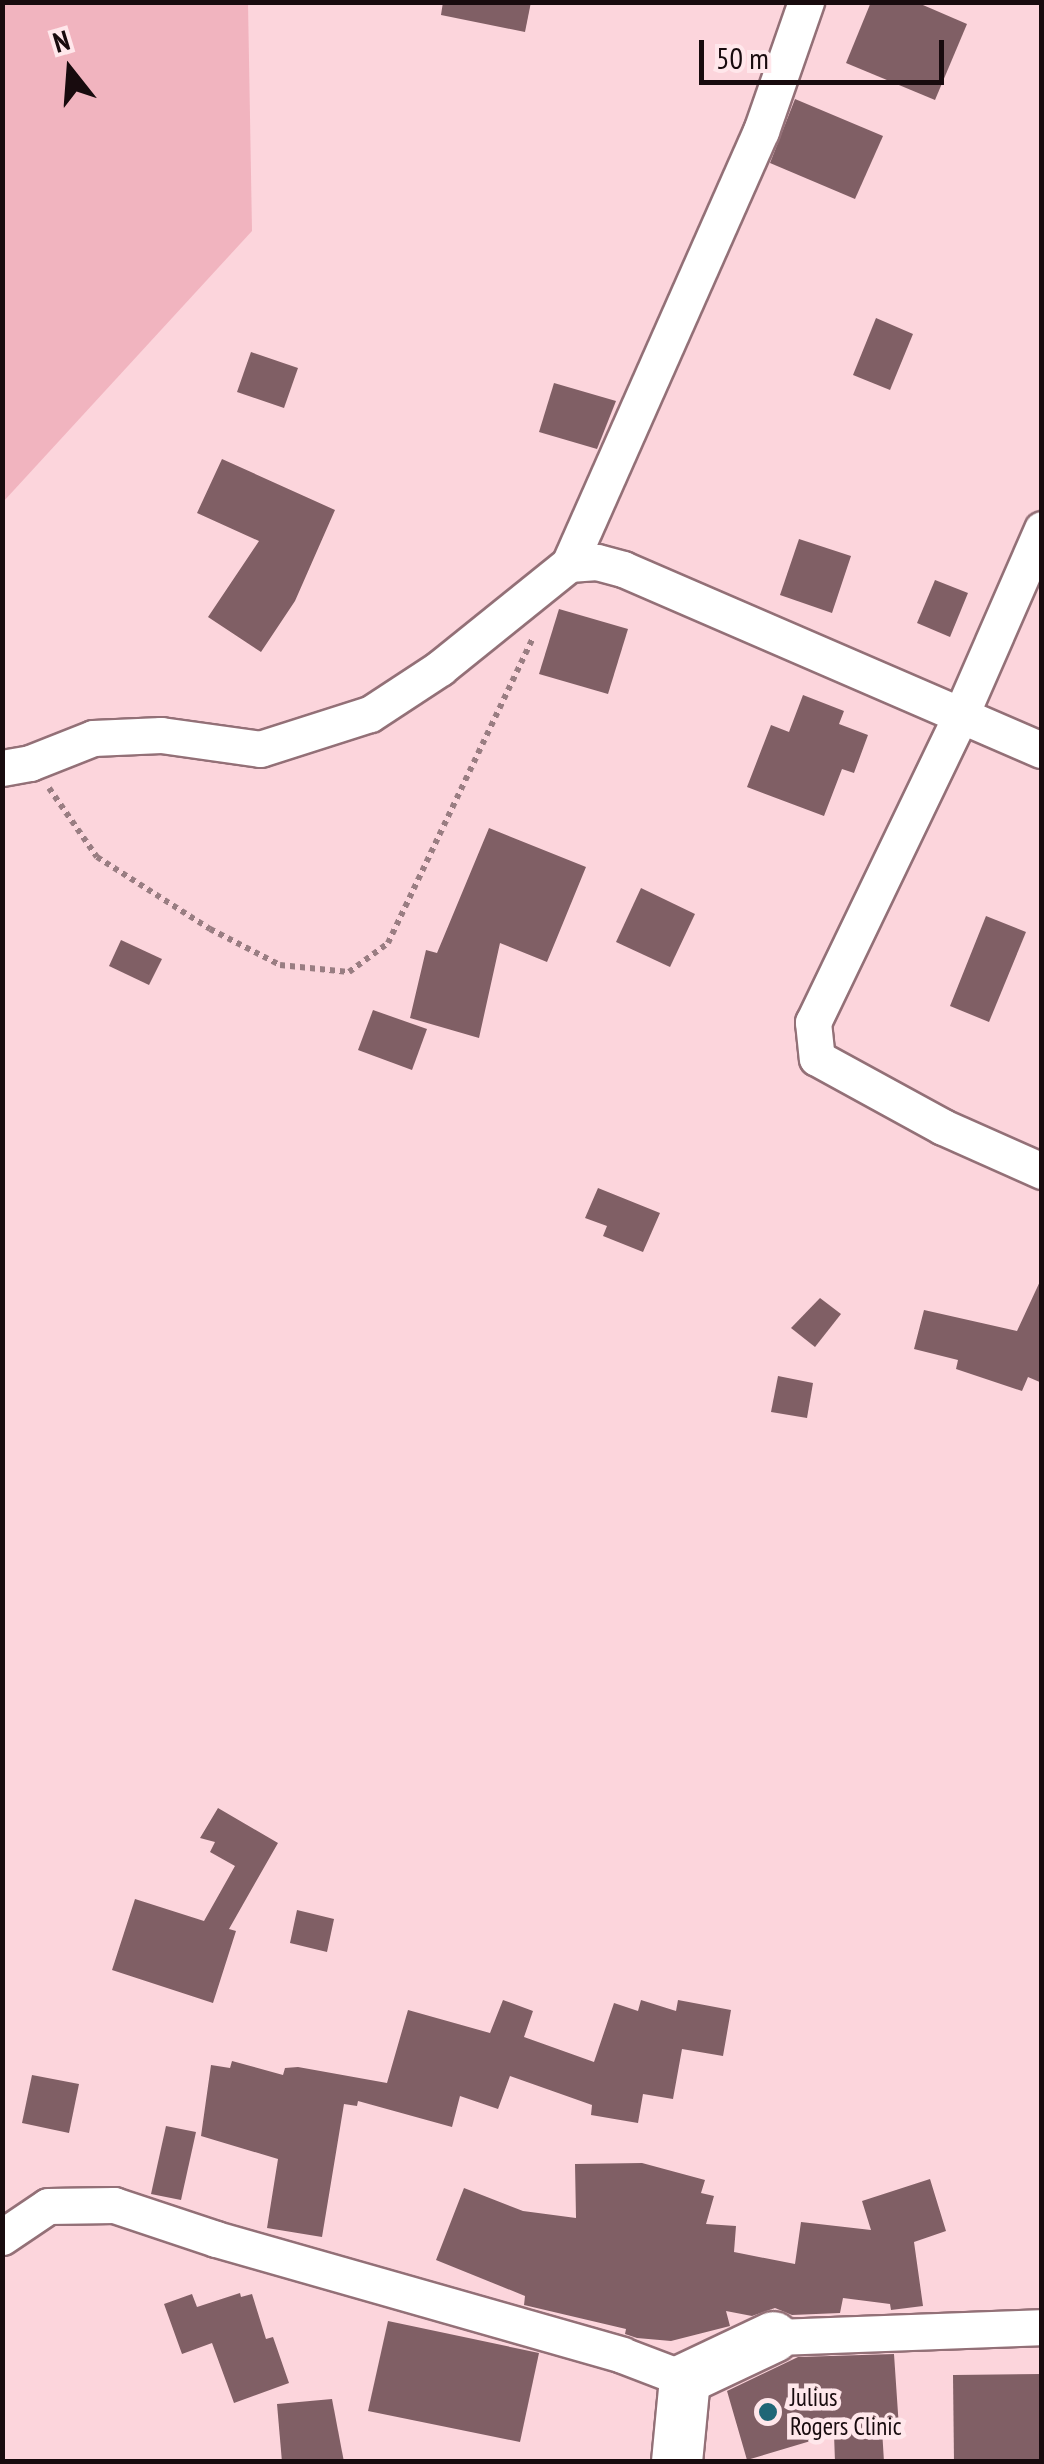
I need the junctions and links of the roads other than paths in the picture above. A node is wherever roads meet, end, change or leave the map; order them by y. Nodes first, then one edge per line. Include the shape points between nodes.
1 (806, 2) edge
2 (1042, 529) edge
3 (568, 564) junction
4 (960, 717) junction
5 (1042, 750) edge
6 (16, 766) edge
7 (1042, 1171) edge
8 (2, 2236) edge
9 (1042, 2327) edge
10 (774, 2337) joint
11 (685, 2379) junction
12 (677, 2462) edge

1 - 3 street via 761,131
2 - 4 street
3 - 4 street via 623,569
3 - 6 street via 440,668 370,714 260,750 162,735 93,738
4 - 5 street
4 - 7 street via 812,1022 817,1058
8 - 11 street via 48,2206 114,2205
9 - 10 street
10 - 11 street
11 - 12 street

